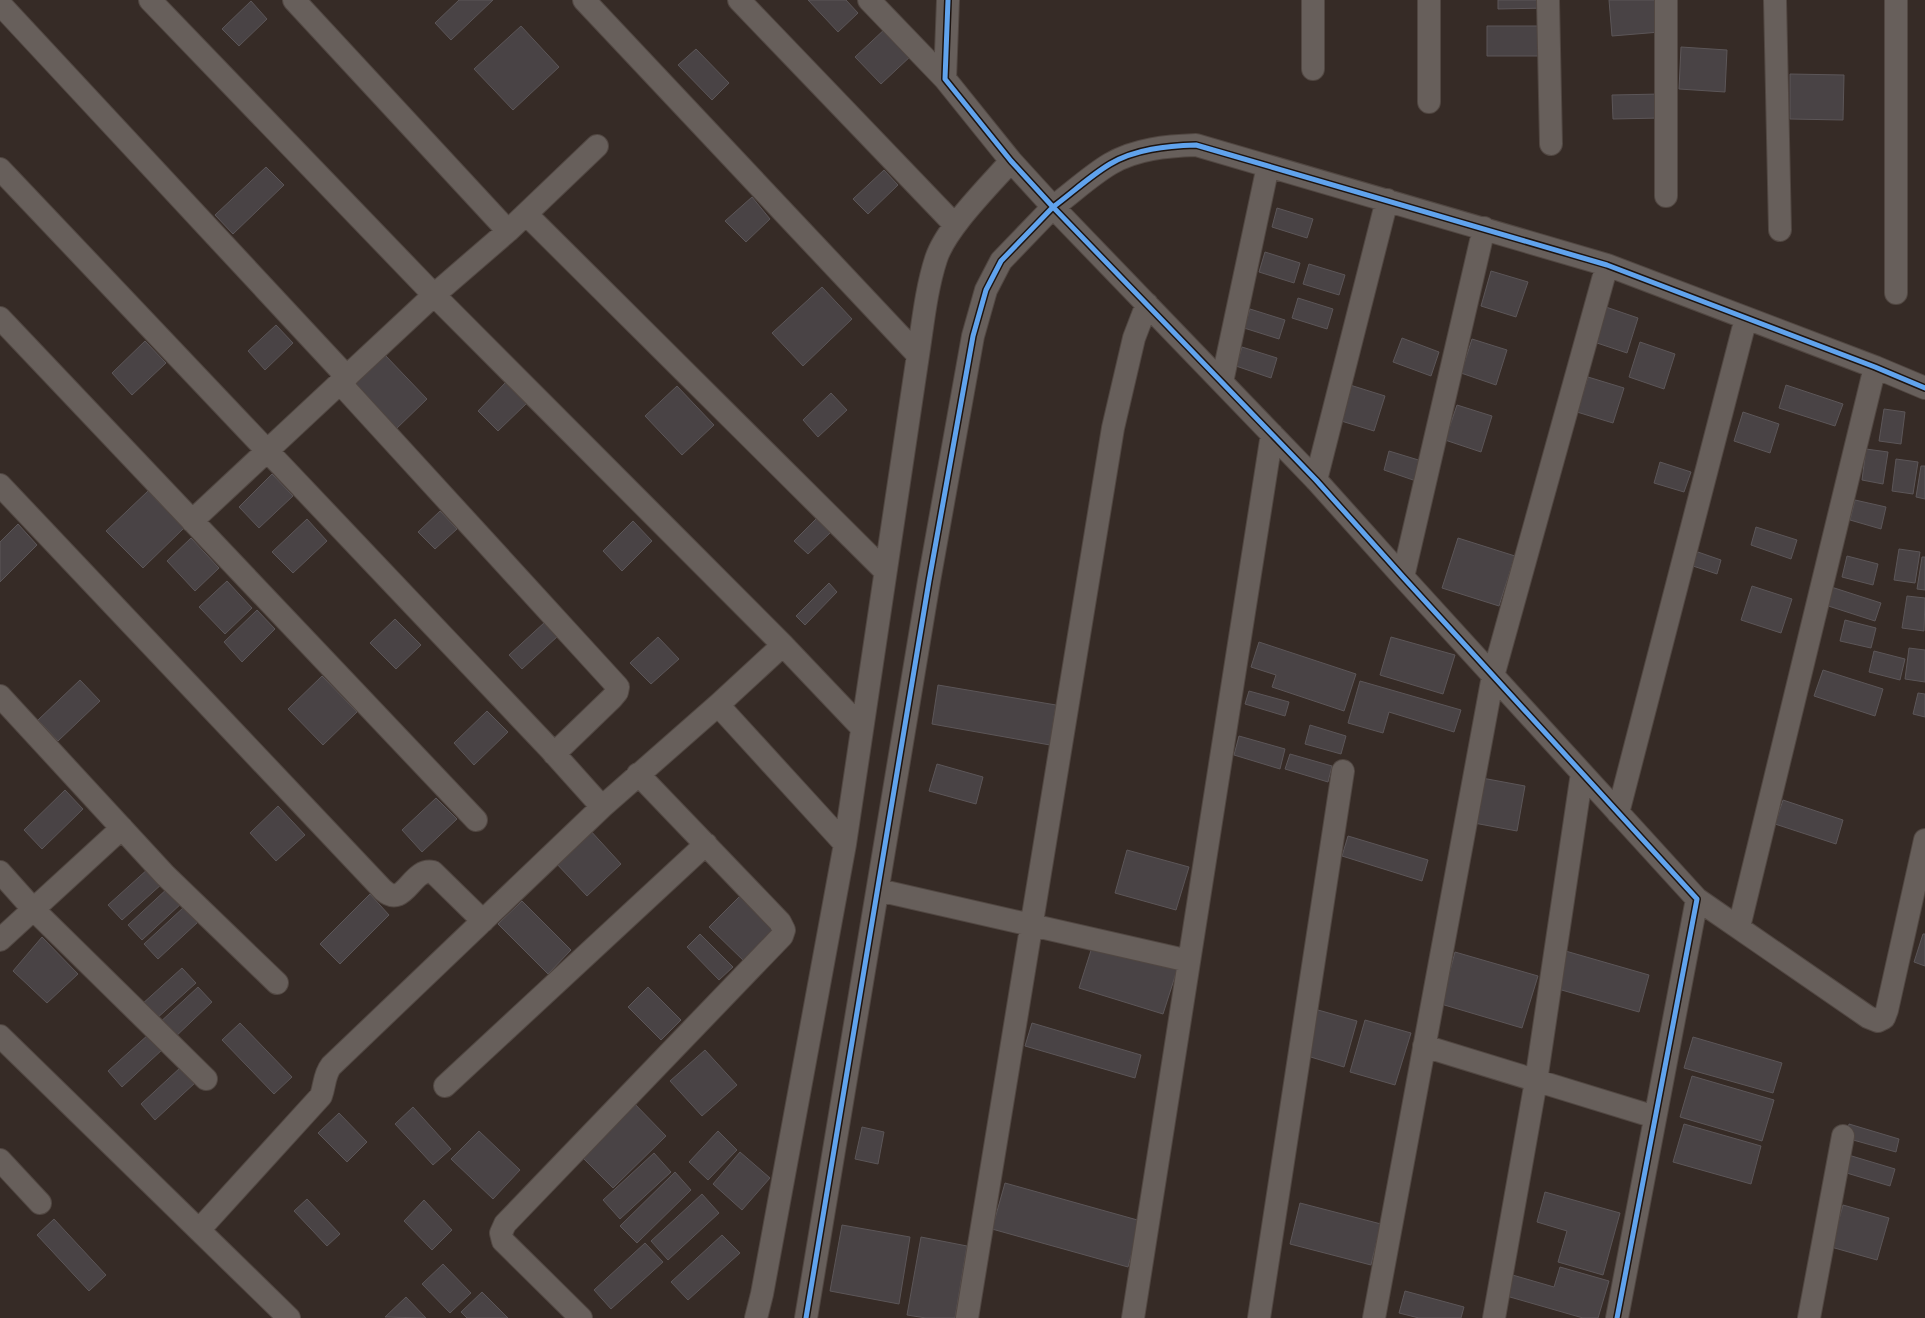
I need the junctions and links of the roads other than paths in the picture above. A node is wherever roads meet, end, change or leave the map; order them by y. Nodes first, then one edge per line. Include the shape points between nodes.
1 (150, 0) edge
2 (294, 0) edge
3 (584, 0) edge
4 (739, 0) edge
5 (869, 0) edge
6 (948, 0) edge
7 (1313, 0) edge
8 (1429, 0) edge
9 (1548, 0) edge
10 (1666, 0) edge
11 (1775, 0) edge
12 (1896, 0) edge
13 (0, 4) edge
14 (1313, 69) dead end
15 (945, 79) junction
16 (1429, 102) dead end
17 (1551, 144) dead end
18 (596, 146) dead end
19 (1012, 161) junction
20 (1268, 166) junction
21 (0, 169) edge
22 (1666, 196) dead end
23 (1386, 200) junction
24 (1048, 201) junction
25 (526, 214) junction
26 (955, 225) junction
27 (1484, 228) junction
28 (1780, 230) dead end
29 (508, 231) junction
30 (1607, 265) junction
31 (1896, 293) dead end
32 (434, 295) junction
33 (1148, 304) junction
34 (0, 318) edge
35 (1746, 318) junction
36 (918, 355) junction
37 (1875, 367) junction
38 (343, 380) junction
39 (1222, 382) junction
40 (1925, 388) edge
41 (1272, 434) junction
42 (268, 451) junction
43 (1316, 480) junction
44 (0, 485) edge
45 (192, 521) junction
46 (885, 571) junction
47 (1403, 578) junction
48 (783, 645) junction
49 (1493, 676) junction
50 (0, 696) edge
51 (718, 705) junction
52 (861, 727) junction
53 (554, 754) junction
54 (1342, 772) dead end
55 (1582, 773) junction
56 (638, 774) junction
57 (602, 807) junction
58 (1618, 813) junction
59 (476, 820) dead end
60 (122, 828) junction
61 (1925, 840) edge
62 (706, 844) junction
63 (845, 844) junction
64 (0, 872) edge
65 (878, 890) junction
66 (1696, 899) junction
67 (33, 908) junction
68 (483, 921) junction
69 (1031, 925) junction
70 (1739, 927) junction
71 (0, 940) edge
72 (1189, 961) junction
73 (277, 983) dead end
74 (0, 1036) edge
75 (1424, 1046) junction
76 (206, 1079) dead end
77 (1536, 1080) junction
78 (445, 1086) dead end
79 (1655, 1117) junction
80 (1843, 1136) dead end
81 (0, 1160) edge
82 (40, 1203) dead end
83 (199, 1230) junction
84 (282, 1316) edge
85 (581, 1318) edge
86 (756, 1318) edge
87 (807, 1318) edge
88 (968, 1318) edge
89 (1133, 1318) edge
90 (1259, 1318) edge
91 (1374, 1318) edge
92 (1494, 1318) edge
93 (1617, 1318) edge
94 (1809, 1318) edge

1 - 32 street
2 - 29 street
3 - 36 street
4 - 26 street
5 - 15 street
6 - 15 street
7 - 14 street
8 - 16 street
9 - 17 street
10 - 22 street
11 - 28 street
12 - 31 street
13 - 38 street
15 - 19 street
18 - 25 street
19 - 24 street
19 - 26 street
20 - 23 street
20 - 24 street via 1196,145 1166,146 1138,152 1110,164
20 - 39 street
21 - 42 street
23 - 27 street
23 - 43 street
24 - 33 street
24 - 65 street via 1001,261 986,290 973,336
25 - 29 street
25 - 46 street
26 - 36 street via 936,258
27 - 30 street
27 - 47 street
29 - 32 street
30 - 35 street
30 - 49 street
32 - 38 street
32 - 48 street
33 - 39 street
33 - 69 street via 1134,338 1113,428
34 - 45 street
35 - 37 street
35 - 58 street
36 - 46 street
37 - 40 street
37 - 70 street
38 - 42 street
38 - 53 street via 618,687 612,698
39 - 41 street
41 - 43 street
41 - 72 street
42 - 45 street
42 - 53 street
43 - 47 street
44 - 68 street via 382,890 394,897 422,874 427,871 434,872
45 - 59 street
46 - 52 street
47 - 49 street
48 - 51 street
48 - 52 street
49 - 55 street
49 - 75 street
50 - 60 street
51 - 56 street
51 - 63 street
52 - 63 street
53 - 57 street
54 - 90 street
55 - 58 street
55 - 77 street
56 - 57 street
56 - 62 street
57 - 68 street
58 - 66 street
60 - 67 street
60 - 73 street via 165,875
61 - 70 street via 1887,1010 1884,1018 1878,1021 1868,1017
62 - 78 street
62 - 85 street via 780,922 784,930 782,936 505,1224 501,1233 508,1248
63 - 86 street
64 - 67 street
65 - 69 street
65 - 87 street
66 - 70 street
66 - 79 street
67 - 71 street
67 - 76 street
68 - 83 street via 331,1066 324,1079 321,1096
69 - 72 street
69 - 88 street
72 - 89 street
74 - 83 street
75 - 77 street
75 - 91 street
77 - 79 street
77 - 92 street
79 - 93 street
80 - 94 street
81 - 82 street
83 - 84 street

